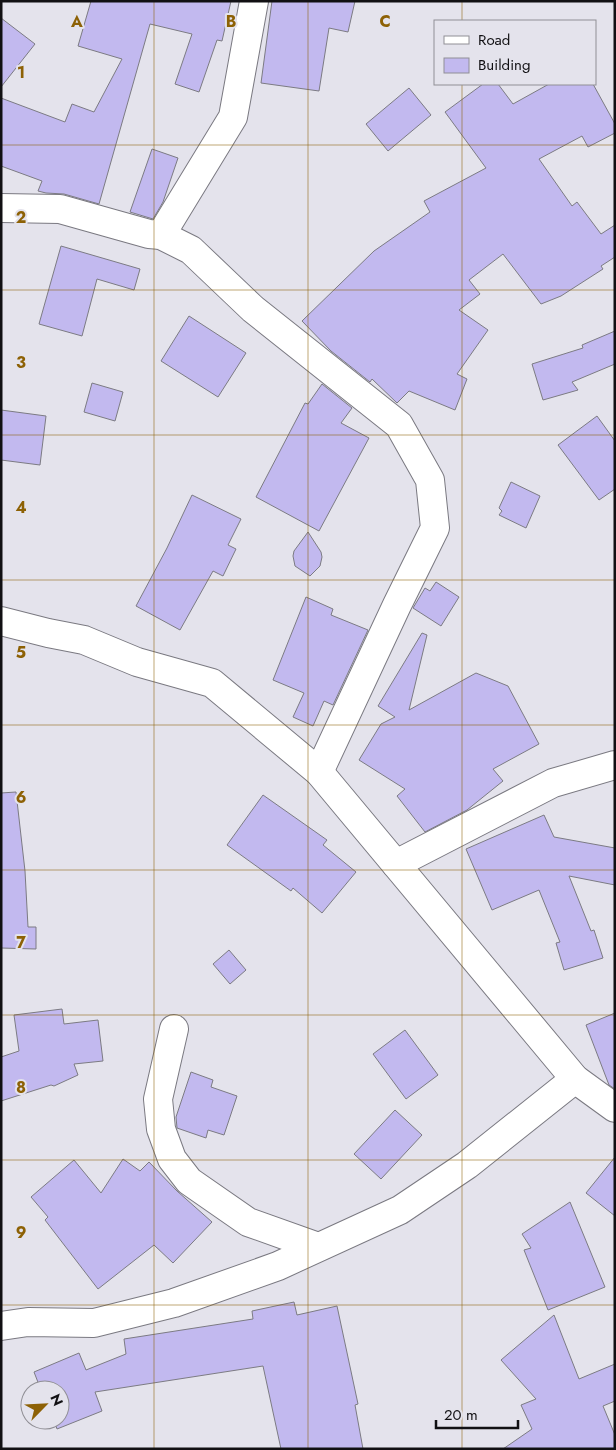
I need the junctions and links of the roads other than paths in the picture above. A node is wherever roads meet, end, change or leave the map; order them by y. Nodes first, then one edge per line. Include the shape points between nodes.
1 (254, 1) edge
2 (1, 208) edge
3 (161, 235) junction
4 (1, 621) edge
5 (615, 765) edge
6 (319, 772) junction
7 (396, 864) junction
8 (174, 1029) dead end
9 (575, 1079) junction
10 (615, 1108) edge
11 (318, 1247) junction
12 (1, 1326) edge

1 - 3 street via 232,117
2 - 3 street via 60,210
3 - 6 street via 191,250 253,309 399,425 430,480 436,528 396,605
4 - 6 street via 84,640 137,662 212,683
5 - 7 street via 553,783
6 - 7 street
7 - 9 street
8 - 11 street via 158,1099 161,1130 172,1159 189,1181 248,1222
9 - 10 street
9 - 11 street via 467,1165 400,1210
11 - 12 street via 278,1266 174,1303 94,1323 28,1322

